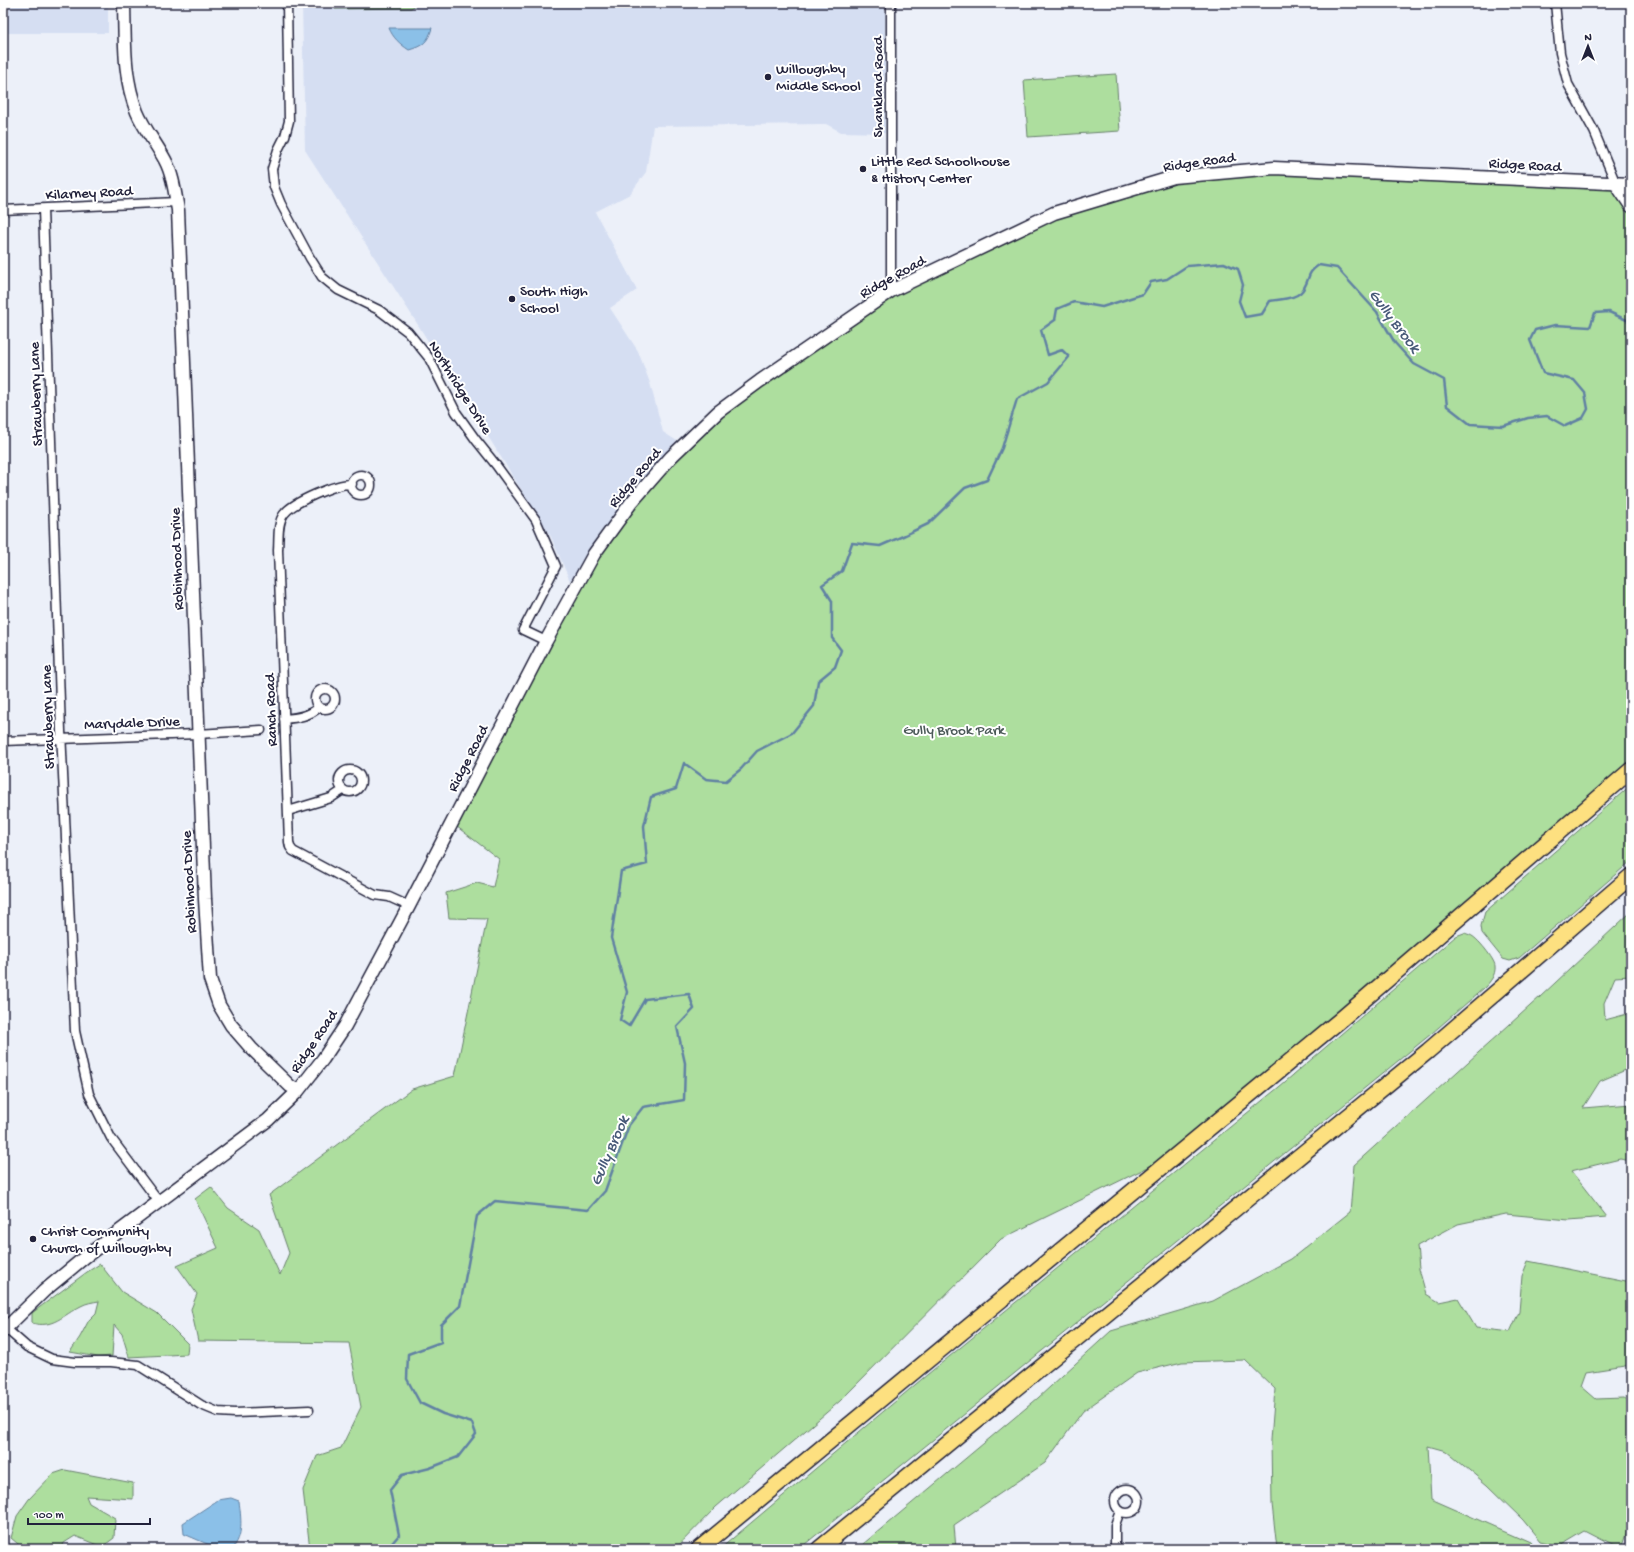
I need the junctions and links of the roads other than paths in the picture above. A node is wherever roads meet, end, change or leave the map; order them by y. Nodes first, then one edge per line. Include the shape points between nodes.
1 (124, 3) edge
2 (287, 3) edge
3 (891, 3) edge
4 (1556, 3) edge
5 (1616, 184) junction
6 (1631, 184) edge
7 (177, 202) junction
8 (1631, 206) edge
9 (43, 209) junction
10 (3, 210) edge
11 (891, 292) junction
12 (352, 484) dead end
13 (546, 641) junction
14 (319, 707) dead end
15 (284, 719) junction
16 (261, 730) dead end
17 (198, 734) junction
18 (62, 738) junction
19 (3, 741) edge
20 (1631, 770) edge
21 (343, 790) dead end
22 (288, 811) junction
23 (1631, 876) edge
24 (409, 906) junction
25 (298, 1091) junction
26 (160, 1202) junction
27 (4, 1328) edge
28 (309, 1410) dead end
29 (1120, 1511) dead end
30 (699, 1549) edge
31 (819, 1549) edge
32 (1115, 1549) edge

1 - 7 main road, Robinhood Drive via 127,81 137,112 165,160
2 - 13 street, Northridge Drive via 289,121 272,169 274,187 322,277 338,290 379,310 408,332 429,358 456,412 536,520 556,566 523,630
3 - 11 street, Shankland Road
4 - 5 street via 1560,53 1568,84 1594,131
5 - 6 main road, Ridge Road
5 - 8 main road
5 - 11 main road, Ridge Road via 1274,168 1174,177 1054,213
7 - 9 street, Kilarney Road
7 - 17 main road, Robinhood Drive
9 - 10 street, Kilarney Road
9 - 18 street, Strawberry Lane
11 - 13 main road, Ridge Road via 718,412 670,457 594,554
12 - 15 street, Ranch Road via 330,488 296,503 284,514 280,524 278,550
13 - 24 main road, Ridge Road
14 - 15 street via 304,716
15 - 22 street, Ranch Road
16 - 17 street, Marydale Drive
17 - 18 street, Marydale Drive
17 - 25 main road, Robinhood Drive via 204,899 210,979 219,1005 231,1024 251,1048
18 - 19 street, Marydale Drive
18 - 26 street, Strawberry Lane via 75,1031 89,1094 111,1138
20 - 30 highway via 1327,1031
21 - 22 street via 330,798
22 - 24 street, Ranch Road via 288,842 293,851 374,895 389,897
23 - 31 highway via 1428,1051
24 - 25 main road, Ridge Road via 345,1026 323,1060
25 - 26 main road, Ridge Road via 268,1120
26 - 27 main road, Ridge Road via 85,1256
27 - 28 street via 27,1347 52,1360 138,1365 201,1405 218,1412
29 - 32 street via 1115,1525

